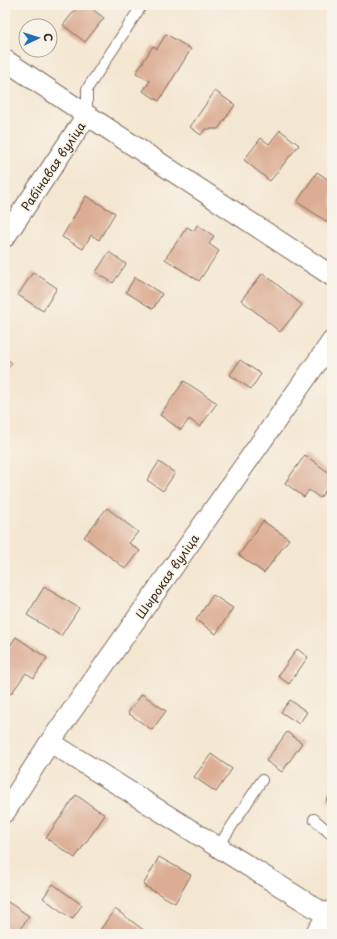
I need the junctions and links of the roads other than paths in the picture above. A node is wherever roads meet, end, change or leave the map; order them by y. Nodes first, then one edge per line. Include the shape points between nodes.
1 (142, 5) edge
2 (5, 60) edge
3 (87, 115) junction
4 (5, 237) edge
5 (332, 276) edge
6 (332, 341) edge
7 (50, 742) junction
8 (262, 780) dead end
9 (5, 812) edge
10 (314, 819) dead end
11 (332, 835) edge
12 (218, 847) junction
13 (330, 913) edge
14 (315, 934) edge

1 - 3 lane via 87,89
2 - 3 street
3 - 4 street, Рабінавая вуліца
3 - 5 street
6 - 7 street, Шырокая вуліца
7 - 9 street, Шырокая вуліца
7 - 12 street
8 - 12 lane
10 - 11 lane
12 - 13 street
13 - 14 street

